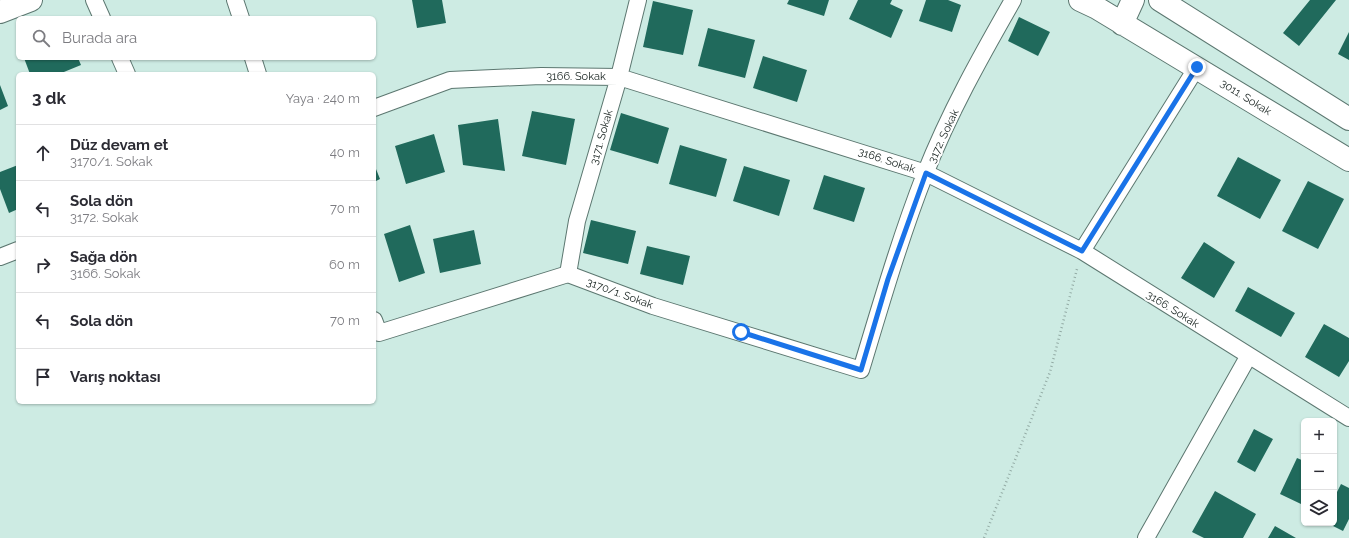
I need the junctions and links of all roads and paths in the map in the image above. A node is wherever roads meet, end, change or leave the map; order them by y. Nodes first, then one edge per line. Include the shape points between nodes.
1 (30, 0) edge
2 (94, 0) edge
3 (235, 0) edge
4 (638, 0) edge
5 (1013, 0) edge
6 (1080, 0) edge
7 (1133, 0) edge
8 (1160, 0) edge
9 (0, 12) edge
10 (101, 16) edge
11 (240, 16) edge
12 (1122, 24) junction
13 (121, 60) edge
14 (254, 60) edge
15 (1197, 67) junction
16 (126, 72) edge
17 (257, 72) edge
18 (618, 77) junction
19 (376, 107) edge
20 (1349, 119) edge
21 (1349, 160) edge
22 (926, 173) junction
23 (16, 251) edge
24 (1082, 251) junction
25 (0, 258) edge
26 (568, 274) junction
27 (377, 326) edge
28 (1248, 357) junction
29 (861, 370) joint
30 (1349, 418) edge
31 (984, 538) edge
32 (1146, 538) edge

1 - 9 street
2 - 10 street
3 - 11 street
4 - 18 street, 3171. Sokak
5 - 22 street, 3172. Sokak via 972,73
6 - 12 street, 3011. Sokak
7 - 12 street
8 - 20 street
12 - 15 street, 3011. Sokak
13 - 16 street
14 - 17 street
15 - 21 street, 3011. Sokak
15 - 24 street
18 - 19 street, 3166. Sokak via 541,76 450,80
18 - 22 street, 3166. Sokak
18 - 26 street, 3171. Sokak via 577,221
22 - 24 street, 3166. Sokak
22 - 29 street, 3172. Sokak via 888,279
23 - 25 street
24 - 28 street, 3166. Sokak
24 - 31 path via 1050,372
26 - 27 street
26 - 29 street, 3170/1. Sokak via 653,306
28 - 30 street, 3166. Sokak
28 - 32 street

